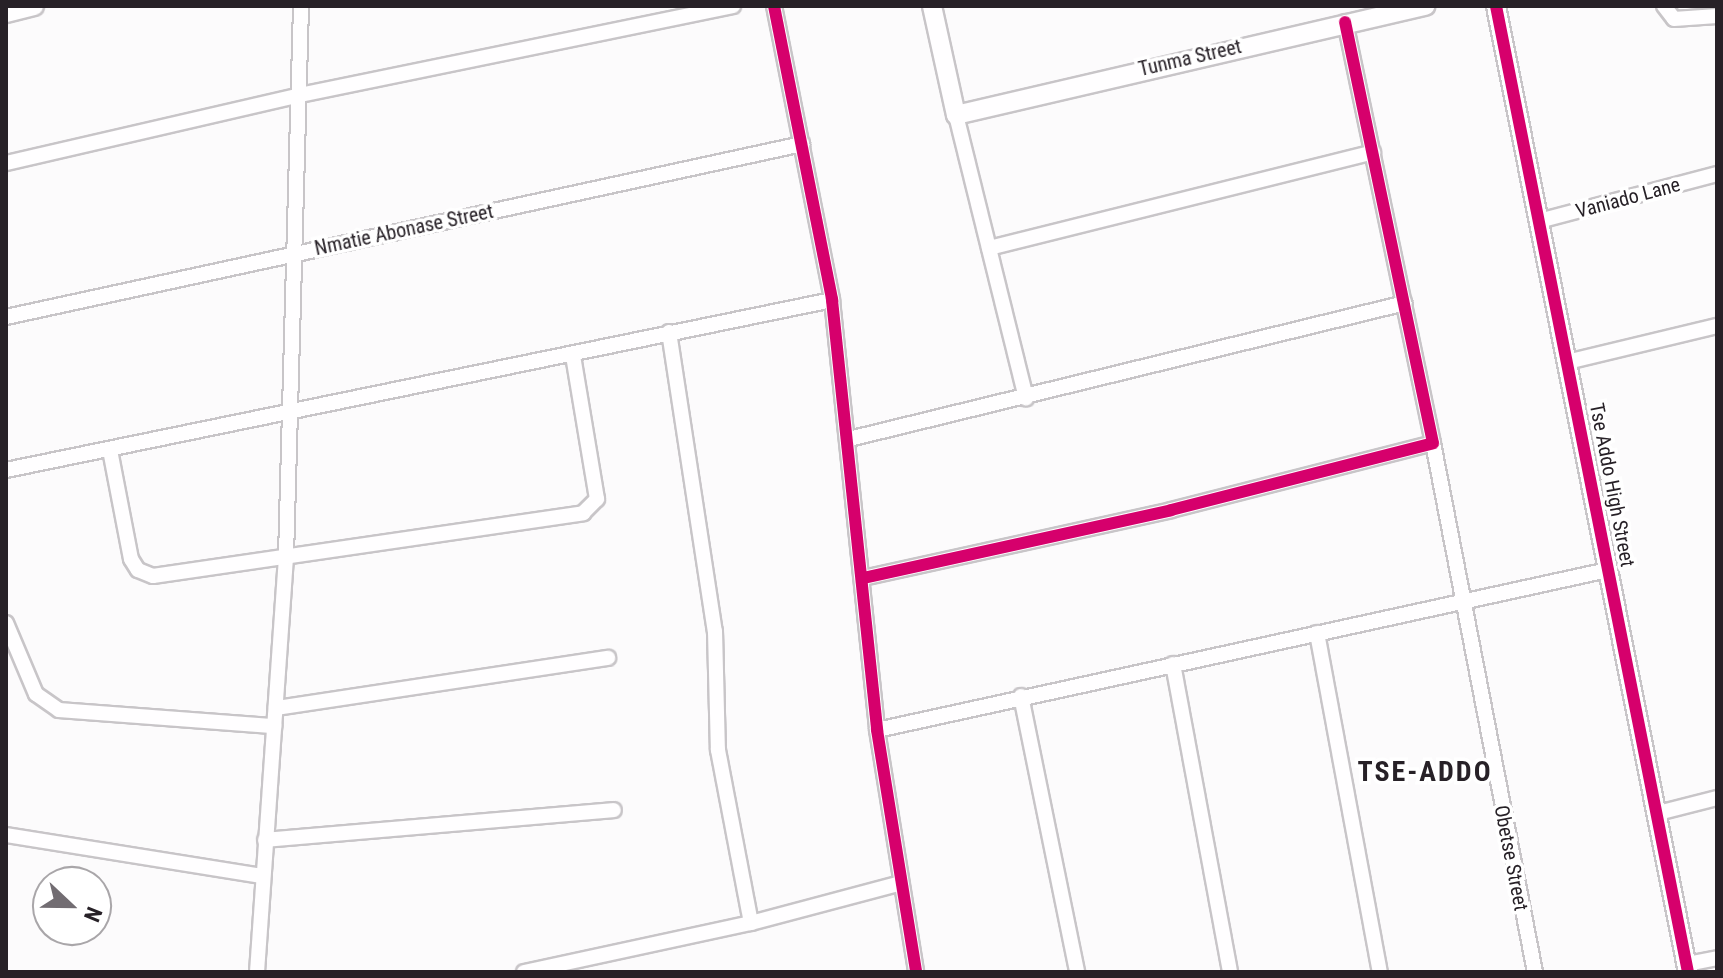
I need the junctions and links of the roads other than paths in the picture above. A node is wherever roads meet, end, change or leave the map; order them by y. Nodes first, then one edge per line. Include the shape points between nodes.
1 (34, 6) edge
2 (301, 6) edge
3 (733, 6) edge
4 (774, 6) edge
5 (932, 6) edge
6 (1426, 6) edge
7 (1496, 6) edge
8 (1664, 6) edge
9 (6, 13) edge
10 (1717, 16) edge
11 (1345, 22) junction
12 (300, 95) junction
13 (956, 115) junction
14 (802, 144) junction
15 (1373, 152) junction
16 (6, 163) edge
17 (1717, 174) edge
18 (1539, 221) junction
19 (989, 248) junction
20 (298, 253) junction
21 (832, 300) junction
22 (1405, 303) junction
23 (6, 317) edge
24 (1717, 326) edge
25 (669, 332) junction
26 (573, 356) junction
27 (1567, 362) junction
28 (1026, 398) junction
29 (291, 410) junction
30 (849, 439) junction
31 (1433, 443) junction
32 (110, 450) junction
33 (6, 470) edge
34 (286, 557) junction
35 (1608, 570) junction
36 (863, 578) junction
37 (1463, 602) junction
38 (6, 623) edge
39 (1317, 633) junction
40 (608, 658) dead end
41 (1173, 664) junction
42 (1021, 696) junction
43 (276, 708) junction
44 (274, 726) junction
45 (877, 730) junction
46 (1717, 798) edge
47 (614, 810) dead end
48 (1658, 813) junction
49 (6, 835) edge
50 (265, 840) junction
51 (263, 876) junction
52 (898, 884) junction
53 (751, 923) junction
54 (1717, 958) edge
55 (1688, 968) edge
56 (257, 972) edge
57 (524, 972) edge
58 (916, 972) edge
59 (1077, 972) edge
60 (1230, 972) edge
61 (1380, 972) edge
62 (1535, 972) edge

1 - 9 street
2 - 12 street
3 - 12 street
4 - 14 street
5 - 13 street
6 - 11 street, Tunma Street
7 - 18 street, Tse Addo High Street
8 - 10 street via 1674,19
11 - 13 street, Tunma Street
11 - 15 street, Obetse Street
12 - 16 street
12 - 20 street
13 - 19 street
14 - 20 street, Nmatie Abonase Street
14 - 21 street
15 - 19 street
15 - 22 street, Obetse Street
17 - 18 street, Vaniado Lane
18 - 27 street, Tse Addo High Street
19 - 28 street
20 - 23 street, Nmatie Abonase Street
20 - 29 street
21 - 25 street
21 - 30 street
22 - 28 street
22 - 31 street, Obetse Street
24 - 27 street
25 - 26 street
25 - 53 street via 715,631 718,750
26 - 29 street
26 - 34 street via 597,499 591,508
27 - 35 street, Tse Addo High Street
28 - 30 street
29 - 32 street
29 - 34 street
30 - 36 street
31 - 36 street via 1171,510
31 - 37 street, Obetse Street
32 - 33 street
32 - 34 street via 131,559 138,570 153,576
34 - 43 street
35 - 37 street
35 - 48 street, Tse Addo High Street
36 - 45 street
37 - 39 street
37 - 62 street, Obetse Street
38 - 44 street via 36,694 59,710
39 - 41 street
39 - 61 street
40 - 43 street
41 - 42 street
41 - 60 street
42 - 45 street
42 - 59 street
43 - 44 street
44 - 50 street
45 - 52 street
46 - 48 street
47 - 50 street
48 - 55 street, Tse Addo High Street
49 - 51 street
50 - 51 street
51 - 56 street
52 - 53 street
52 - 58 street
53 - 57 street
54 - 55 street

